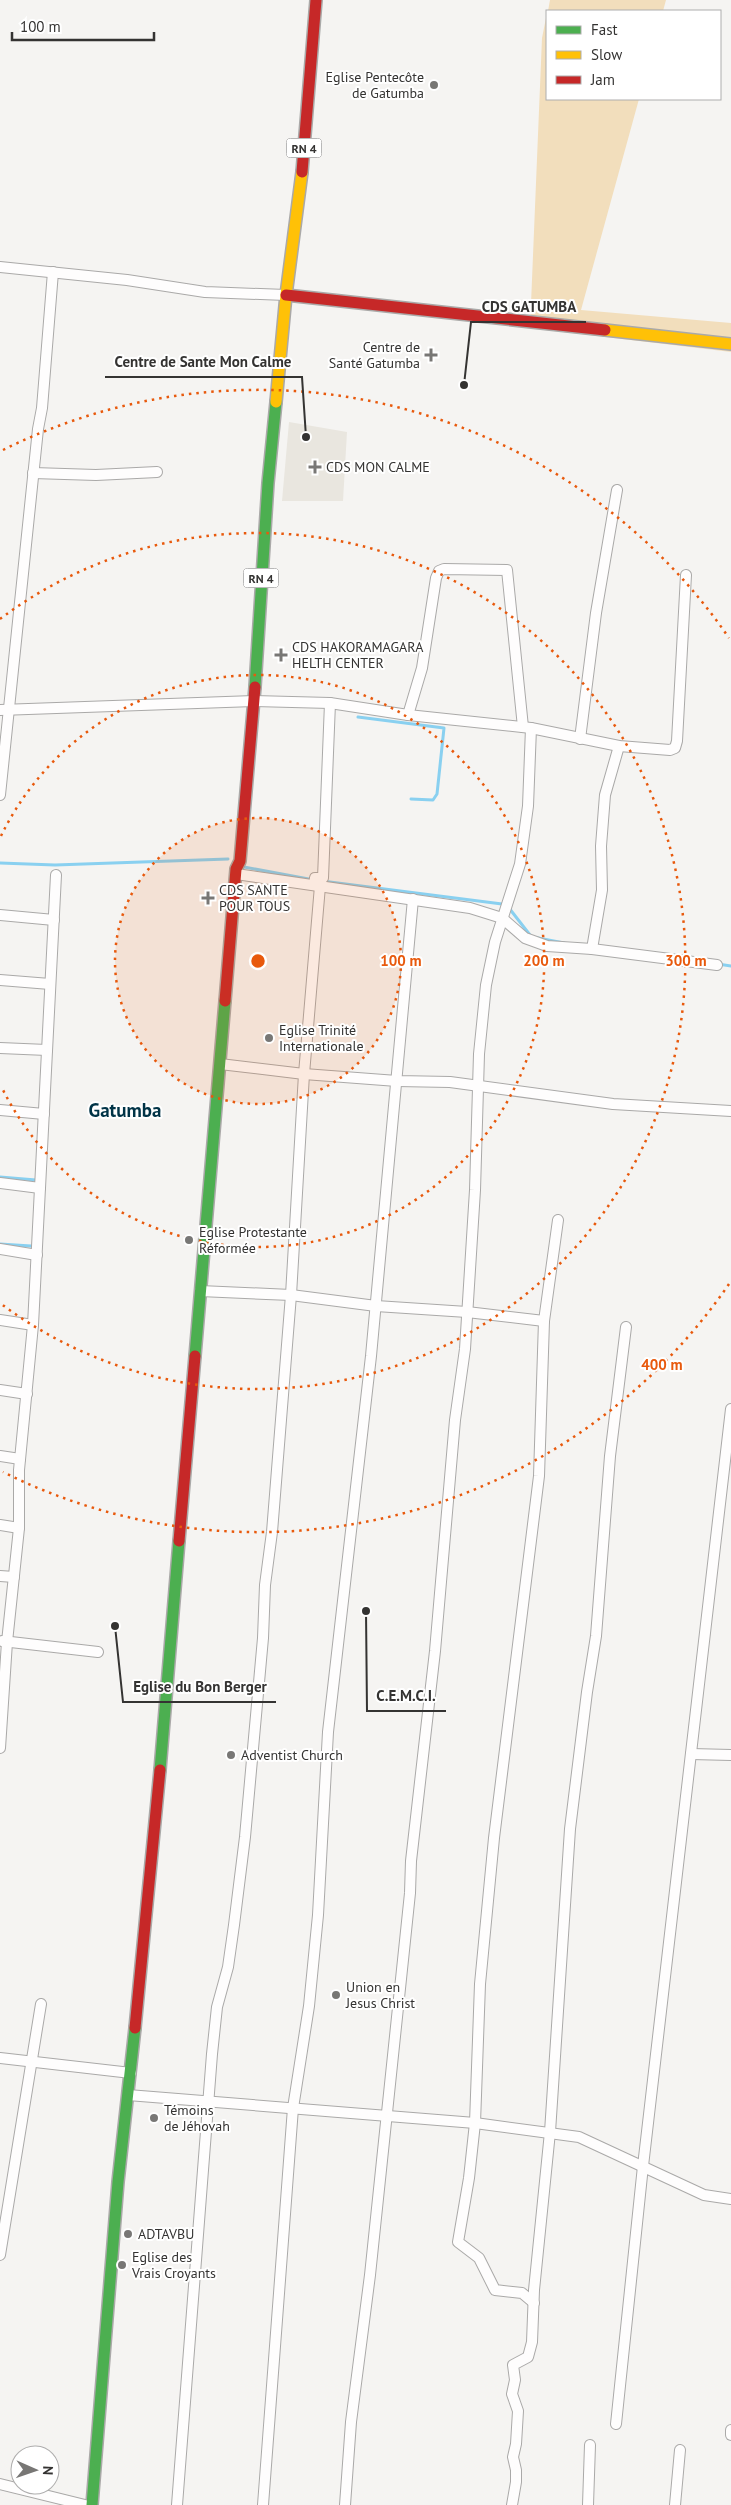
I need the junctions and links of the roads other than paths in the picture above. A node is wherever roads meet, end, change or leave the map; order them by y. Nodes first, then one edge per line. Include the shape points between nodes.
1 (316, 0) edge
2 (0, 267) edge
3 (53, 272) junction
4 (286, 295) junction
5 (731, 344) edge
6 (157, 472) dead end
7 (33, 473) junction
8 (618, 490) dead end
9 (686, 575) dead end
10 (254, 701) junction
11 (330, 703) junction
12 (5, 709) edge
13 (408, 715) junction
14 (527, 728) junction
15 (580, 740) junction
16 (619, 746) junction
17 (0, 795) edge
18 (236, 874) junction
19 (56, 875) dead end
20 (317, 883) junction
21 (413, 899) junction
22 (505, 910) junction
23 (0, 915) edge
24 (54, 920) junction
25 (593, 946) junction
26 (716, 965) dead end
27 (0, 980) edge
28 (50, 984) junction
29 (0, 1048) edge
30 (47, 1050) junction
31 (220, 1064) junction
32 (304, 1074) junction
33 (397, 1081) junction
34 (478, 1087) junction
35 (0, 1110) edge
36 (731, 1111) edge
37 (44, 1114) junction
38 (0, 1183) edge
39 (40, 1188) junction
40 (558, 1220) dead end
41 (0, 1249) edge
42 (37, 1255) junction
43 (200, 1291) junction
44 (291, 1295) junction
45 (376, 1306) junction
46 (467, 1312) junction
47 (0, 1320) edge
48 (544, 1321) junction
49 (33, 1325) junction
50 (626, 1328) dead end
51 (0, 1390) edge
52 (28, 1394) junction
53 (731, 1409) edge
54 (0, 1456) edge
55 (20, 1459) junction
56 (0, 1525) edge
57 (18, 1528) junction
58 (0, 1576) edge
59 (14, 1577) junction
60 (3, 1641) edge
61 (98, 1652) dead end
62 (0, 1748) edge
63 (692, 1754) junction
64 (731, 1755) edge
65 (41, 2004) dead end
66 (0, 2058) edge
67 (30, 2063) junction
68 (131, 2073) junction
69 (128, 2095) junction
70 (208, 2100) junction
71 (293, 2108) junction
72 (386, 2117) junction
73 (475, 2123) junction
74 (550, 2132) junction
75 (643, 2166) junction
76 (731, 2199) edge
77 (0, 2255) edge
78 (534, 2303) junction
79 (616, 2424) dead end
80 (731, 2430) edge
81 (730, 2436) edge
82 (590, 2445) dead end
83 (680, 2450) dead end
84 (0, 2484) edge
85 (85, 2505) edge
86 (92, 2505) edge
87 (177, 2505) edge
88 (263, 2505) edge
89 (345, 2505) edge
90 (512, 2505) edge
91 (588, 2505) edge
92 (675, 2505) edge

1 - 4 main road, RN 4 via 301,185
2 - 3 street
3 - 4 street via 205,292
3 - 7 street via 42,408
4 - 5 main road via 395,310
4 - 10 main road, RN 4 via 268,483
6 - 7 street via 96,475
7 - 12 street
8 - 15 street via 596,613
9 - 16 street via 675,748
10 - 11 street
10 - 12 street
10 - 18 main road, RN 4 via 240,861
11 - 13 street
11 - 20 street via 323,878
12 - 17 street
13 - 14 street
13 - 14 street via 422,668 439,571 507,570
14 - 15 street
14 - 22 street via 528,806 520,864
15 - 16 street
16 - 25 street via 605,795 602,890
18 - 20 street
18 - 31 main road, RN 4
19 - 24 street
20 - 21 street
20 - 32 street
21 - 22 street
21 - 33 street
22 - 25 street via 525,938 547,946
22 - 34 street via 486,985
23 - 24 street
24 - 28 street
25 - 26 street
27 - 28 street
28 - 30 street
29 - 30 street
30 - 37 street
31 - 32 street
31 - 43 main road, RN 4
32 - 33 street
32 - 44 street
33 - 34 street via 450,1082
33 - 45 street
34 - 36 street via 613,1104
34 - 46 street
35 - 37 street
37 - 39 street
38 - 39 street
39 - 42 street
40 - 48 street
41 - 42 street
42 - 49 street
43 - 44 street
43 - 68 main road, RN 4
44 - 45 street
44 - 70 street via 244,1837 228,1967 217,2007
45 - 46 street
45 - 71 street via 328,1732 318,1915 309,2006
46 - 48 street
46 - 72 street
47 - 49 street
48 - 73 street via 539,1476 494,1838 480,1984
49 - 52 street
50 - 74 street via 610,1456 596,1636 570,1829
51 - 52 street
52 - 55 street
53 - 63 street
54 - 55 street
55 - 57 street
56 - 57 street
57 - 59 street
58 - 59 street
59 - 60 street
60 - 61 street
60 - 62 street
63 - 64 street
63 - 75 street
65 - 67 street
66 - 67 street
67 - 68 street
67 - 77 street
68 - 69 main road, RN 4
69 - 70 street
69 - 86 main road, RN 4 via 116,2200
70 - 71 street
70 - 87 street
71 - 72 street
71 - 88 street
72 - 73 street
72 - 89 street via 351,2422
73 - 74 street
73 - 78 street via 458,2242 479,2258 495,2290 522,2293
74 - 75 street via 579,2137
74 - 78 street
75 - 76 street via 704,2195
75 - 79 street
78 - 90 street via 528,2357 513,2365 515,2380 512,2394 518,2411 513,2457 516,2482
80 - 81 street
82 - 91 street
83 - 92 street
84 - 85 street

